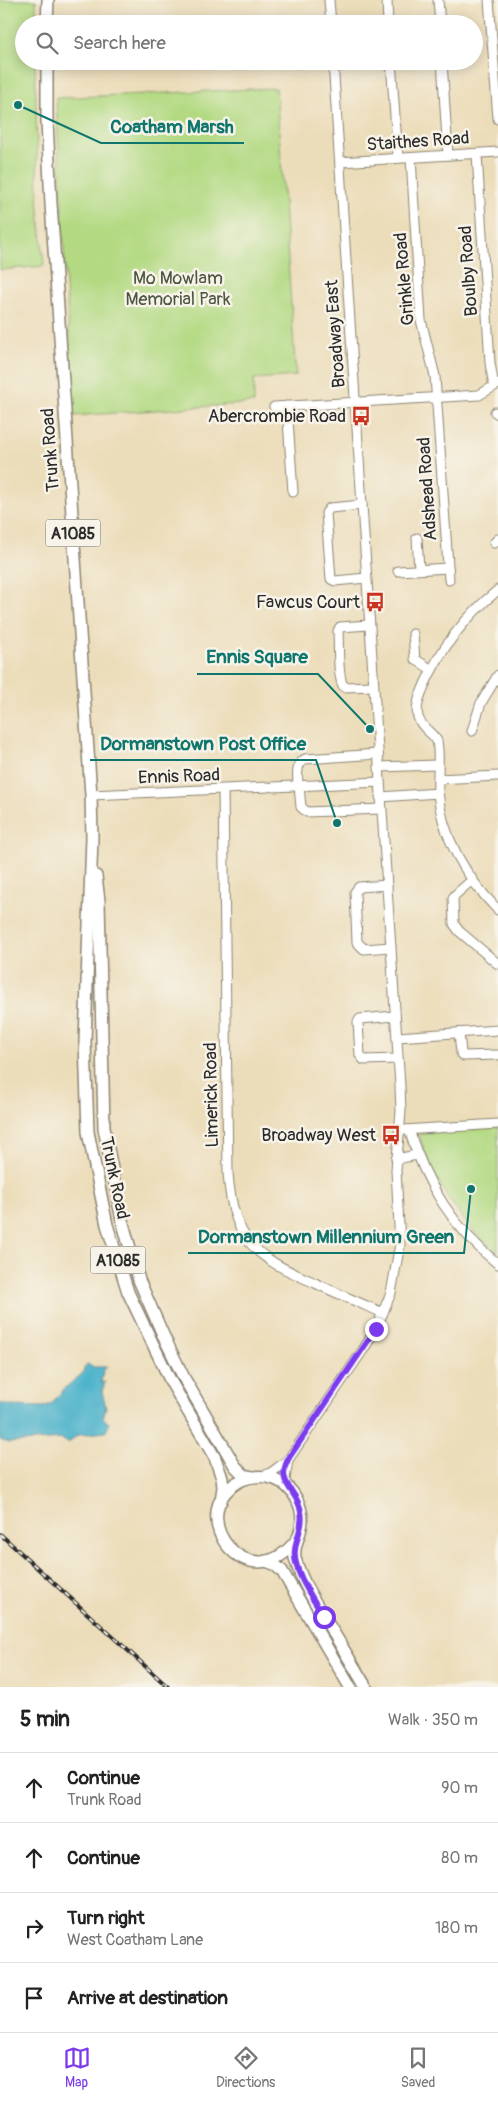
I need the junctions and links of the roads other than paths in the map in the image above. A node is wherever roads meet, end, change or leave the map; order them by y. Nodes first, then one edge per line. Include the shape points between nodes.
1 (48, 0) edge
2 (329, 0) edge
3 (387, 0) edge
4 (438, 0) edge
5 (489, 0) edge
6 (47, 15) edge
7 (330, 15) edge
8 (388, 15) edge
9 (439, 15) edge
10 (47, 70) edge
11 (334, 70) edge
12 (392, 70) edge
13 (443, 70) edge
14 (498, 119) edge
15 (498, 152) edge
16 (477, 154) junction
17 (448, 155) junction
18 (398, 158) junction
19 (411, 158) junction
20 (340, 162) junction
21 (496, 385) edge
22 (437, 397) junction
23 (355, 402) junction
24 (287, 406) junction
25 (274, 407) dead end
26 (293, 492) dead end
27 (362, 505) junction
28 (417, 538) dead end
29 (448, 568) junction
30 (419, 570) junction
31 (398, 571) dead end
32 (366, 578) junction
33 (449, 580) dead end
34 (498, 590) edge
35 (370, 625) junction
36 (414, 634) dead end
37 (432, 670) junction
38 (498, 675) edge
39 (373, 686) junction
40 (472, 730) dead end
41 (378, 754) junction
42 (437, 765) junction
43 (378, 768) junction
44 (498, 776) edge
45 (438, 779) junction
46 (380, 782) junction
47 (299, 786) junction
48 (223, 790) junction
49 (438, 793) junction
50 (91, 796) junction
51 (380, 796) junction
52 (381, 809) junction
53 (92, 837) junction
54 (472, 880) junction
55 (387, 885) junction
56 (498, 910) edge
57 (391, 947) junction
58 (498, 964) edge
59 (395, 1016) junction
60 (498, 1030) edge
61 (459, 1033) junction
62 (397, 1037) junction
63 (498, 1055) edge
64 (398, 1059) junction
65 (498, 1124) edge
66 (404, 1130) junction
67 (417, 1155) junction
68 (396, 1159) junction
69 (498, 1264) edge
70 (383, 1313) junction
71 (288, 1460) junction
72 (258, 1477) junction
73 (286, 1486) junction
74 (221, 1501) junction
75 (298, 1538) junction
76 (266, 1562) junction
77 (350, 1687) edge
78 (366, 1687) edge

1 - 6 main road
2 - 7 street
3 - 8 street
4 - 9 street
5 - 14 street
10 - 50 main road, Trunk Road / A1085 via 51,204
11 - 20 street, Broadway East
12 - 18 street
13 - 17 street
15 - 16 street, Staithes Road
16 - 17 street, Staithes Road
16 - 21 street, Boulby Road via 490,363
17 - 19 street, Staithes Road
18 - 19 street, Staithes Road
18 - 20 street, Staithes Road
19 - 22 street, Grinkle Road via 421,320
20 - 23 street, Broadway East
21 - 22 street via 482,394
22 - 23 street
22 - 29 street, Adshead Road
23 - 24 street
23 - 27 street, Broadway East
24 - 25 street
24 - 26 street
27 - 32 street, Broadway East
27 - 32 street via 330,508 326,513 331,579
28 - 30 street
29 - 30 street
29 - 33 street, Adshead Road
30 - 31 street
32 - 35 street, Broadway East
34 - 37 street via 466,618
35 - 39 street, Broadway East
35 - 39 street via 338,629 341,683 344,687
36 - 37 street via 416,659
37 - 42 street via 417,710 421,723 437,741
38 - 40 street via 487,692 483,712
39 - 41 street, Broadway East
41 - 43 street
41 - 47 street via 305,759 298,767
42 - 43 street
42 - 45 street
43 - 46 street
44 - 45 street
45 - 49 street
46 - 47 street, Ennis Road
46 - 51 street
47 - 48 street, Ennis Road
47 - 52 street via 300,807 307,812
48 - 50 street, Ennis Road
48 - 70 street, Limerick Road via 228,1173 233,1209 244,1234 267,1260
49 - 51 street
49 - 54 street via 452,843
50 - 53 main road, Trunk Road / A1085
51 - 52 street
52 - 55 street
53 - 72 main road, Trunk Road / A1085 via 99,901 104,1128 122,1220 139,1280 184,1378 235,1466 244,1475
53 - 74 main road, Trunk Road / A1085 via 85,1042 88,1132 107,1225 128,1292 170,1382 215,1458 222,1478
54 - 56 street
54 - 58 street via 453,898 454,924
55 - 57 street
55 - 57 street via 359,887 355,892 357,942 364,949
57 - 59 street
59 - 62 street
59 - 64 street via 358,1022 360,1055 364,1060
60 - 61 street
61 - 62 street
61 - 63 street via 464,1056
62 - 64 street
64 - 66 street
65 - 66 street
66 - 67 street
66 - 68 street
67 - 68 street
67 - 69 street via 451,1217 472,1242
68 - 70 street via 400,1244 393,1284
70 - 71 street via 363,1350
71 - 72 street via 272,1472
71 - 73 street
72 - 73 main road, A1085 via 271,1478
72 - 74 main road via 234,1485
73 - 75 main road via 301,1511
74 - 76 main road, A1085 via 217,1524 224,1543 242,1558
75 - 76 main road via 290,1549
75 - 78 main road via 294,1551 301,1578
76 - 77 main road, A1085 via 282,1571

